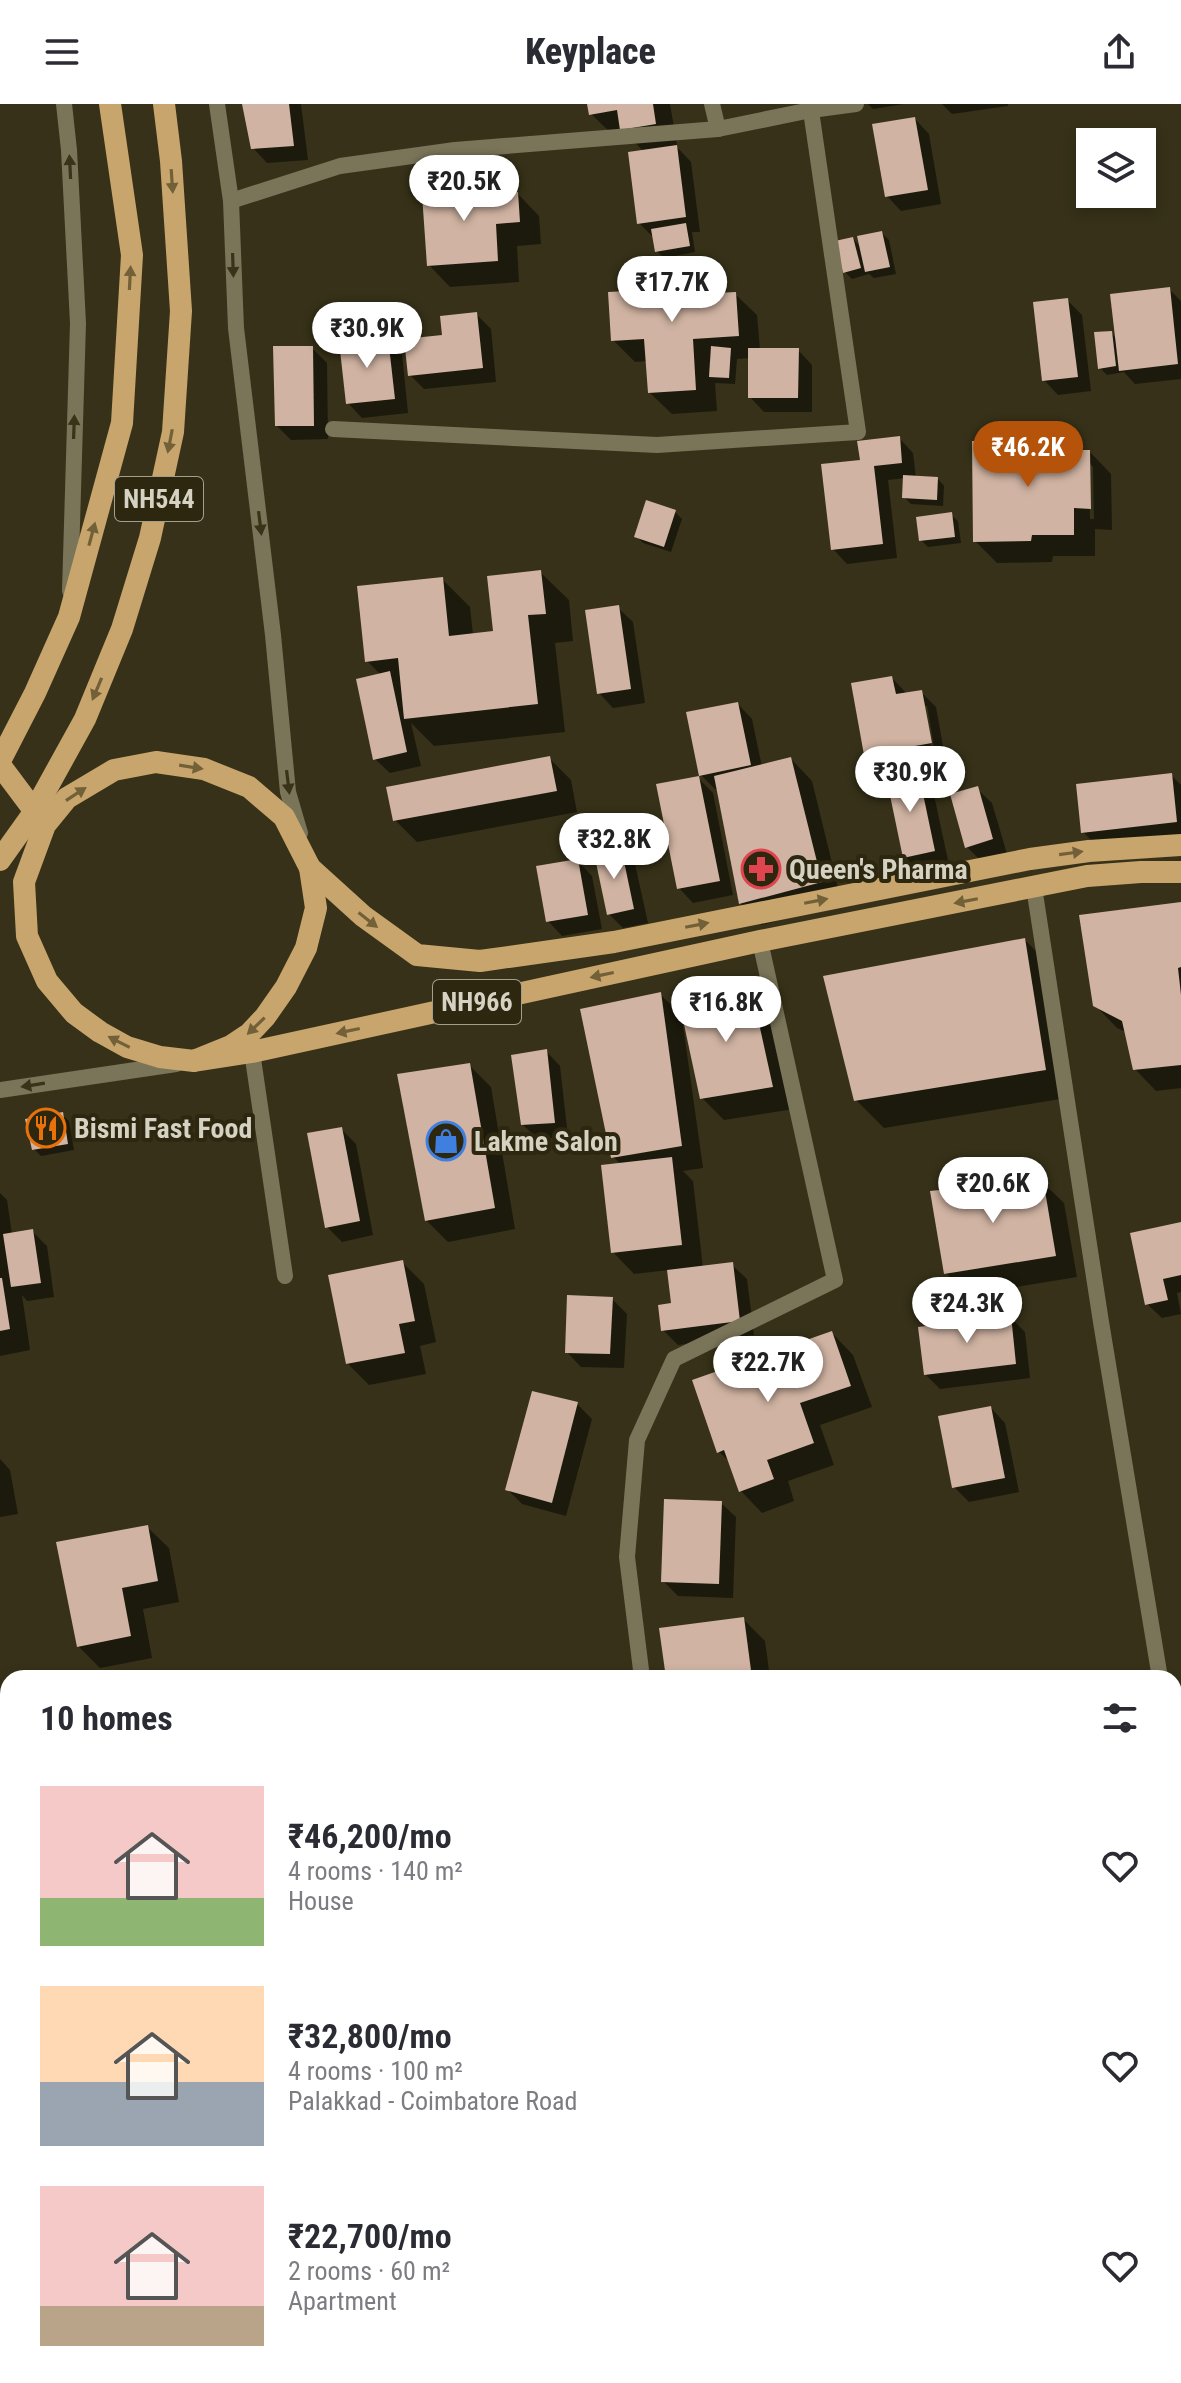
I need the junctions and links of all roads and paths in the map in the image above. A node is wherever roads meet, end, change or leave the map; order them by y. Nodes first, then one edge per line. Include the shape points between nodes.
1 (64, 104) edge
2 (110, 104) edge
3 (164, 104) edge
4 (217, 104) edge
5 (712, 104) edge
6 (856, 104) edge
7 (810, 107) edge
8 (718, 129) junction
9 (231, 201) junction
10 (333, 429) dead end
11 (69, 617) junction
12 (0, 763) edge
13 (45, 825) junction
14 (1181, 845) edge
15 (0, 860) edge
16 (310, 868) junction
17 (1181, 872) edge
18 (1034, 887) junction
19 (760, 941) junction
20 (252, 1052) junction
21 (194, 1061) junction
22 (0, 1090) edge
23 (285, 1276) dead end
24 (641, 1670) edge
25 (1159, 1670) edge

11 -> 1 street via 78,323
11 -> 2 highway, NH544 via 122,423 132,255
3 -> 15 highway, NH544 via 181,311 173,432 150,538 122,629 85,719 32,815
4 - 9 street
5 - 8 street
6 - 7 street
7 - 8 street
7 - 10 street via 858,432 657,445
8 - 9 street via 455,150 340,166
9 -> 16 street via 236,328 288,792
11 - 12 highway, NH544
12 - 13 highway
13 -> 16 highway via 67,798 114,770 156,762 204,769 249,787 284,817
21 -> 13 highway via 127,1047 74,1013 47,981 27,936 24,882
16 -> 14 highway, NH966 via 417,955 480,961 614,942 1030,859
16 -> 21 highway via 316,908 306,948 286,987 249,1034
17 - 18 highway, NH966 via 1087,876
18 -> 19 highway, NH966
18 - 25 street
19 -> 20 highway, NH966
19 - 24 street via 835,1280 674,1359 637,1440 627,1557
20 - 21 highway, NH966
20 - 23 street
21 -> 22 street

